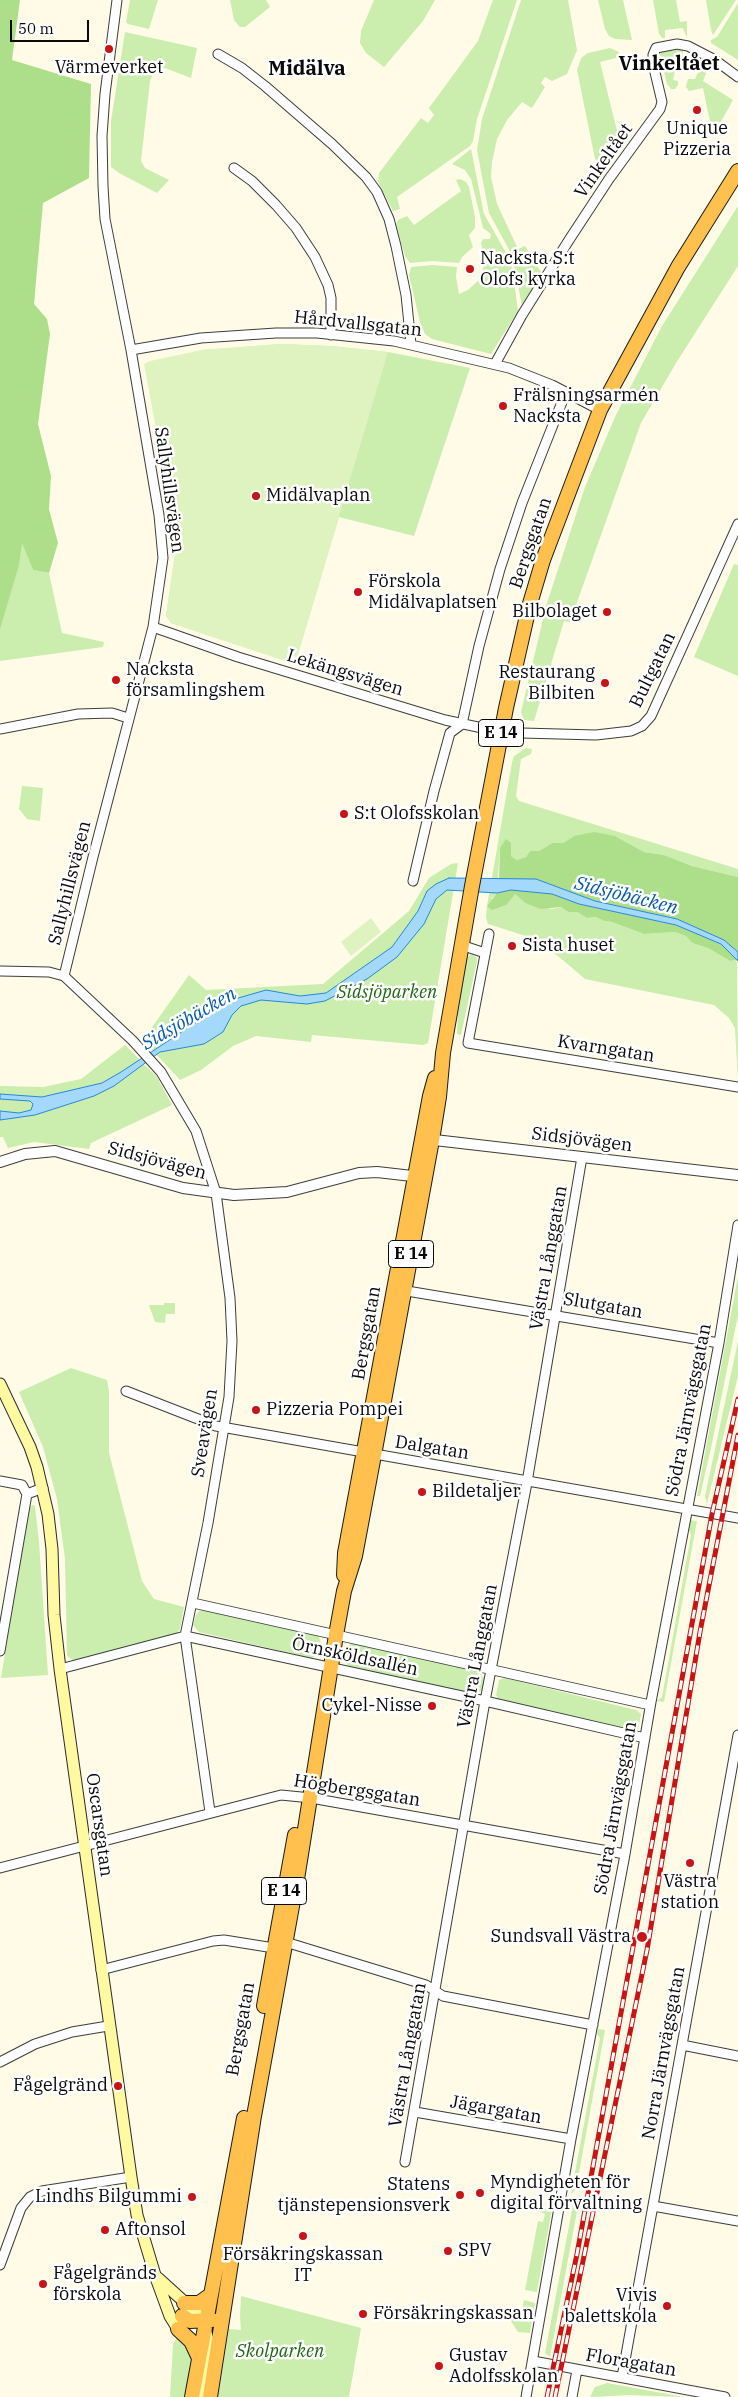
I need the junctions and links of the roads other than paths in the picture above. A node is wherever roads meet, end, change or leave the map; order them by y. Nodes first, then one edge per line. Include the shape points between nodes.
1 (117, 0) edge
2 (218, 54) dead end
3 (738, 77) edge
4 (234, 168) dead end
5 (738, 171) edge
6 (332, 335) junction
7 (411, 344) junction
8 (131, 350) junction
9 (495, 364) junction
10 (566, 392) junction
11 (600, 410) junction
12 (738, 524) edge
13 (153, 627) junction
14 (128, 718) junction
15 (462, 724) junction
16 (0, 729) edge
17 (501, 732) junction
18 (413, 881) dead end
19 (489, 934) dead end
20 (461, 945) junction
21 (485, 953) junction
22 (0, 971) edge
23 (64, 976) junction
24 (738, 1087) edge
25 (427, 1139) junction
26 (582, 1157) junction
27 (0, 1162) edge
28 (738, 1175) edge
29 (420, 1177) junction
30 (216, 1193) junction
31 (738, 1225) edge
32 (399, 1289) junction
33 (555, 1314) junction
34 (718, 1343) junction
35 (0, 1384) edge
36 (126, 1391) dead end
37 (225, 1428) junction
38 (370, 1454) junction
39 (528, 1480) junction
40 (0, 1481) edge
41 (43, 1488) junction
42 (27, 1494) junction
43 (687, 1509) junction
44 (738, 1518) edge
45 (193, 1603) junction
46 (336, 1635) junction
47 (184, 1636) junction
48 (0, 1650) edge
49 (330, 1668) junction
50 (60, 1669) junction
51 (492, 1670) junction
52 (485, 1701) junction
53 (650, 1705) junction
54 (738, 1735) edge
55 (645, 1738) junction
56 (306, 1797) junction
57 (210, 1812) junction
58 (463, 1826) junction
59 (84, 1845) junction
60 (625, 1854) junction
61 (0, 1868) edge
62 (279, 1946) junction
63 (101, 1970) junction
64 (436, 1992) junction
65 (593, 2025) junction
66 (108, 2026) junction
67 (682, 2045) junction
68 (738, 2056) edge
69 (0, 2062) edge
70 (415, 2112) junction
71 (571, 2139) junction
72 (406, 2162) dead end
73 (131, 2177) junction
74 (653, 2206) junction
75 (738, 2221) edge
76 (0, 2265) edge
77 (155, 2275) junction
78 (209, 2296) junction
79 (223, 2311) junction
80 (182, 2316) junction
81 (204, 2323) junction
82 (199, 2358) junction
83 (533, 2361) junction
84 (577, 2370) junction
85 (622, 2377) junction
86 (192, 2397) edge
87 (200, 2397) edge
88 (210, 2397) edge
89 (526, 2397) edge
90 (572, 2397) edge
91 (725, 2397) edge

1 - 8 street, Sallyhillsvägen via 106,77 102,168 106,219
2 - 7 street via 265,86 332,144 377,192 390,219 406,295
3 - 9 street, Vinkeltået via 688,46 677,44 656,48 653,64 662,102 660,109 569,240
4 - 6 street via 276,205 315,257 329,292
5 - 11 highway, Bergsgatan / E 14 via 678,267
6 - 7 street, Hårdvallsgatan
6 - 8 street, Hårdvallsgatan via 276,333 224,336
7 - 9 street, Hårdvallsgatan
8 - 13 street, Sallyhillsvägen via 163,537 162,578
9 - 10 street, Hårdvallsgatan
10 - 11 street, Hårdvallsgatan
10 - 15 street via 500,569
11 - 17 highway, Bergsgatan / E 14 via 543,560
12 - 17 street, Bultgatan via 651,716 642,726 631,731 596,735
13 - 14 street, Sallyhillsvägen
13 - 15 street, Lekängsvägen via 238,657
14 - 16 street via 112,713 78,714
14 - 23 street, Sallyhillsvägen
15 - 17 street, Lekängsvägen
15 - 18 street via 450,733
17 - 20 highway, Bergsgatan / E 14
19 - 21 street
20 - 21 street
20 - 25 highway, Bergsgatan / E 14 via 443,1053 430,1096
21 - 24 street, Kvarngatan via 468,1043
22 - 23 street via 49,972
23 - 30 street, Sveavägen via 159,1070 196,1131
25 - 26 street, Sidsjövägen
25 - 29 highway, Bergsgatan / E 14
26 - 28 street, Sidsjövägen
26 - 33 street, Västra Långgatan
27 - 30 street, Sidsjövägen via 25,1154 55,1151 183,1188
29 - 30 street, Sidsjövägen via 359,1173 288,1192 266,1195
29 - 32 highway, Bergsgatan / E 14
30 - 37 street, Sveavägen via 230,1298 232,1341
31 - 34 street, Södra Järnvägsgatan
32 - 33 street, Slutgatan
32 - 38 highway, Bergsgatan / E 14
33 - 34 street, Slutgatan
33 - 39 street, Västra Långgatan
34 - 43 street, Södra Järnvägsgatan
35 - 41 main road, Oscarsgatan via 30,1447
36 - 37 street, Dalgatan
37 - 38 street, Dalgatan
37 - 45 street, Sveavägen
38 - 39 street, Dalgatan
38 - 46 highway, Bergsgatan / E 14 via 344,1553 344,1591
39 - 43 street, Dalgatan
39 - 51 street, Västra Långgatan
40 - 42 street via 22,1485
41 - 42 street
41 - 50 main road, Oscarsgatan via 52,1549
42 - 48 street
43 - 44 street, Dalgatan
43 - 53 street, Södra Järnvägsgatan
45 - 46 street, Örnsköldsallén
45 - 47 street, Sveavägen
46 - 49 highway, Bergsgatan / E 14
46 - 51 street, Örnsköldsallén
47 - 49 street, Örnsköldsallén
47 - 50 street, Örnsköldsallén
47 - 57 street, Sveavägen
49 - 52 street, Örnsköldsallén
49 - 56 highway, Bergsgatan / E 14
50 - 59 main road, Oscarsgatan
51 - 52 street, Västra Långgatan
51 - 53 street, Örnsköldsallén
52 - 55 street, Örnsköldsallén
52 - 58 street, Västra Långgatan
53 - 55 street, Södra Järnvägsgatan
54 - 67 street, Norra Järnvägsgatan
55 - 60 street, Södra Järnvägsgatan
56 - 57 street, Högbergsgatan via 281,1795
56 - 58 street, Högbergsgatan
56 - 62 highway, Bergsgatan / E 14
57 - 59 street, Högbergsgatan
58 - 60 street, Högbergsgatan
58 - 64 street, Västra Långgatan
59 - 61 street, Högbergsgatan
59 - 63 main road, Oscarsgatan
60 - 65 street, Södra Järnvägsgatan
62 - 63 street via 213,1941
62 - 64 street via 426,1985
62 - 78 highway, Bergsgatan / E 14
62 - 79 highway, Bergsgatan / E 14
63 - 66 main road, Oscarsgatan
64 - 65 street
64 - 70 street, Västra Långgatan
65 - 71 street, Södra Järnvägsgatan
66 - 69 street via 72,2032 35,2044
66 - 73 main road, Oscarsgatan
67 - 68 street
67 - 74 street, Norra Järnvägsgatan
70 - 71 street, Jägargatan
70 - 72 street, Västra Långgatan
71 - 83 street, Södra Järnvägsgatan
73 - 76 street via 42,2191 30,2197 21,2208
73 - 77 main road, Oscarsgatan via 137,2215
74 - 75 street
74 - 85 street, Norra Järnvägsgatan
77 - 80 main road, Oscarsgatan
77 - 80 main road, Oscarsgatan via 164,2301
78 - 80 highway
78 - 81 highway, Bergsgatan / E 14
79 - 81 highway
79 - 88 highway, Bergsgatan / E 14
80 - 81 highway
80 - 82 highway
81 - 82 highway, Bergsgatan / E 14
81 - 87 main road via 210,2344
82 - 86 highway, Bergsgatan / E 14
83 - 84 street, Floragatan
83 - 89 street, Södra Järnvägsgatan
84 - 85 street, Floragatan
84 - 90 street
85 - 91 street, Floragatan

